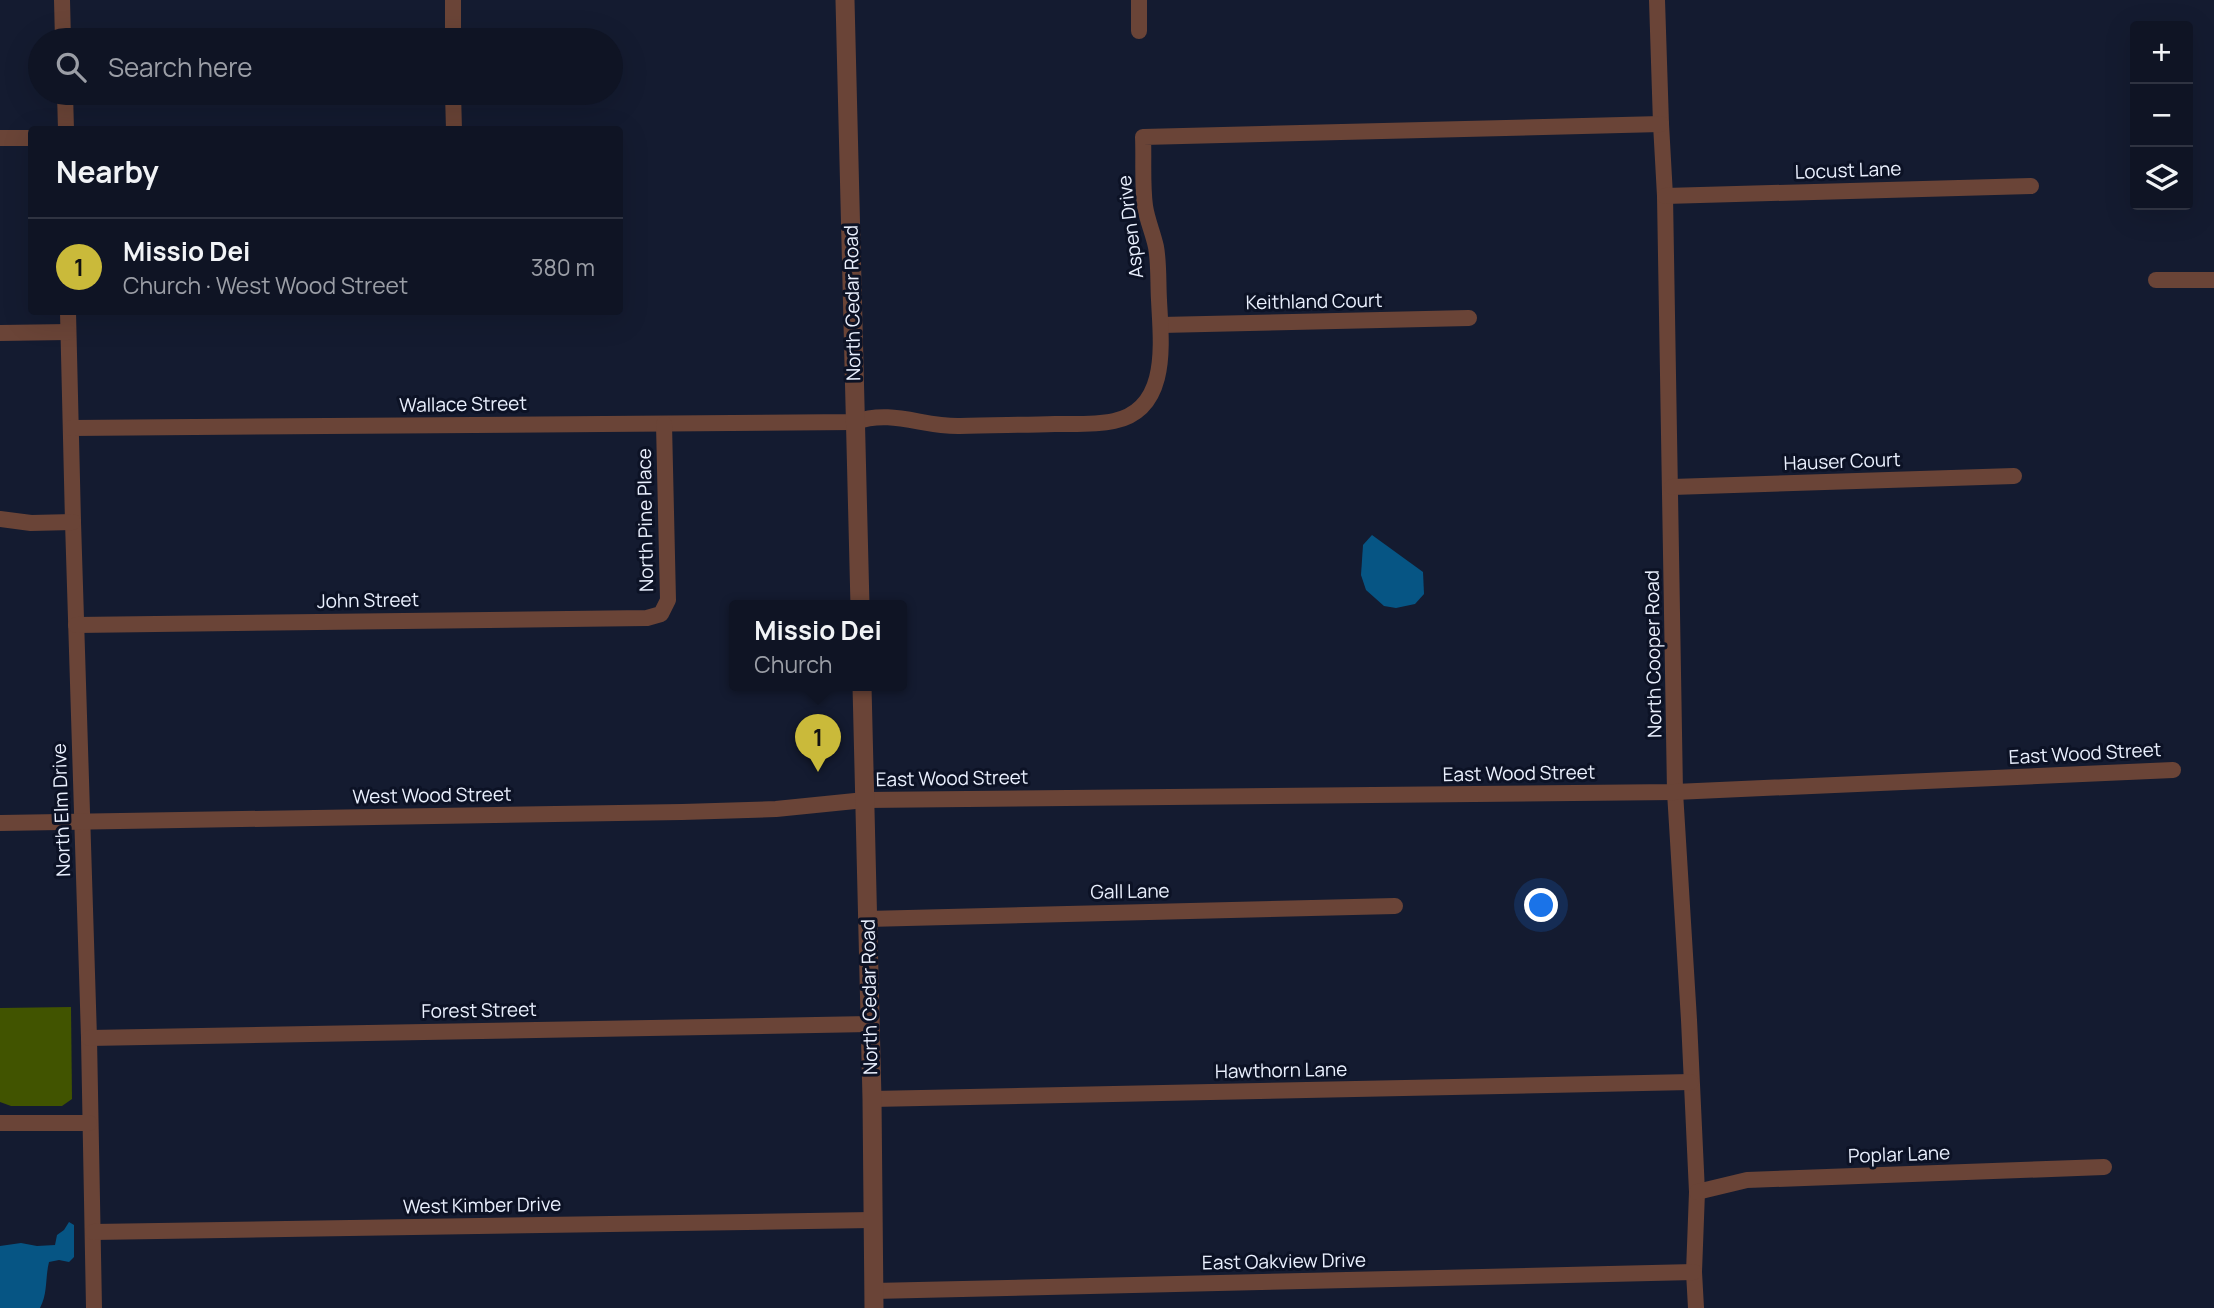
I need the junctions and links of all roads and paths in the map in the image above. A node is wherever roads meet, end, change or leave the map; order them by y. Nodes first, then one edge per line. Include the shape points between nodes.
1 (62, 0) edge
2 (453, 0) edge
3 (845, 0) edge
4 (1139, 0) edge
5 (1657, 0) edge
6 (63, 28) edge
7 (453, 28) edge
8 (1139, 31) dead end
9 (65, 105) edge
10 (453, 105) edge
11 (1661, 124) junction
12 (66, 126) edge
13 (454, 126) edge
14 (0, 138) edge
15 (28, 138) edge
16 (2031, 186) dead end
17 (1665, 196) junction
18 (2156, 280) dead end
19 (2214, 280) edge
20 (68, 315) edge
21 (1469, 318) dead end
22 (1161, 325) junction
23 (68, 332) junction
24 (0, 333) edge
25 (855, 422) junction
26 (664, 424) junction
27 (71, 428) junction
28 (2014, 476) dead end
29 (1672, 487) junction
30 (0, 519) edge
31 (73, 522) junction
32 (860, 600) edge
33 (661, 614) joint
34 (76, 625) junction
35 (862, 691) edge
36 (2173, 770) dead end
37 (1675, 792) junction
38 (865, 800) junction
39 (82, 822) junction
40 (0, 823) edge
41 (1395, 906) dead end
42 (867, 919) junction
43 (870, 1024) junction
44 (89, 1038) junction
45 (1691, 1082) junction
46 (872, 1099) junction
47 (89, 1122) junction
48 (0, 1123) edge
49 (2104, 1167) dead end
50 (1698, 1192) junction
51 (873, 1220) junction
52 (93, 1232) junction
53 (1695, 1272) junction
54 (874, 1299) edge
55 (94, 1308) edge
56 (1696, 1308) edge

1 - 6 street
2 - 7 street
3 - 25 street, North Cedar Road
4 - 8 street
5 - 11 street, North Cooper Road
9 - 12 street
10 - 13 street
11 - 17 street, North Cooper Road
11 - 22 street, Aspen Drive via 1143,137 1145,205 1156,247
14 - 15 street
16 - 17 street, Locust Lane
17 - 29 street, North Cooper Road
18 - 19 street
20 - 23 street, North Elm Drive
21 - 22 street, Keithland Court
22 - 25 street, Aspen Drive via 1156,386 1132,414 1115,421 945,426 871,416
23 - 24 street
23 - 27 street, North Elm Drive
25 - 26 street, Wallace Street
25 - 32 street, North Cedar Road
26 - 27 street, Wallace Street
26 - 33 street, North Pine Place via 668,600
27 - 31 street, North Elm Drive
28 - 29 street, Hauser Court
29 - 37 street, North Cooper Road
30 - 31 street
31 - 34 street, North Elm Drive
33 - 34 street, John Street via 647,618
34 - 39 street, North Elm Drive
35 - 38 street, North Cedar Road
36 - 37 street, East Wood Street
37 - 38 street, East Wood Street
37 - 45 street, North Cooper Road
38 - 39 street, West Wood Street via 776,809
38 - 42 street, North Cedar Road
39 - 40 street, West Wood Street
39 - 44 street, North Elm Drive
41 - 42 street, Gall Lane
42 - 43 street, North Cedar Road
43 - 44 street, Forest Street
43 - 46 street, North Cedar Road
44 - 47 street, North Elm Drive
45 - 46 street, Hawthorn Lane
45 - 50 street, North Cooper Road
46 - 51 street, North Cedar Road
47 - 48 street
47 - 52 street, North Elm Drive
49 - 50 street, Poplar Lane via 1746,1181
50 - 53 street, North Cooper Road
51 - 52 street, West Kimber Drive
51 - 54 street, North Cedar Road
52 - 55 street, North Elm Drive
53 - 54 street, East Oakview Drive
53 - 56 street, North Cooper Road

